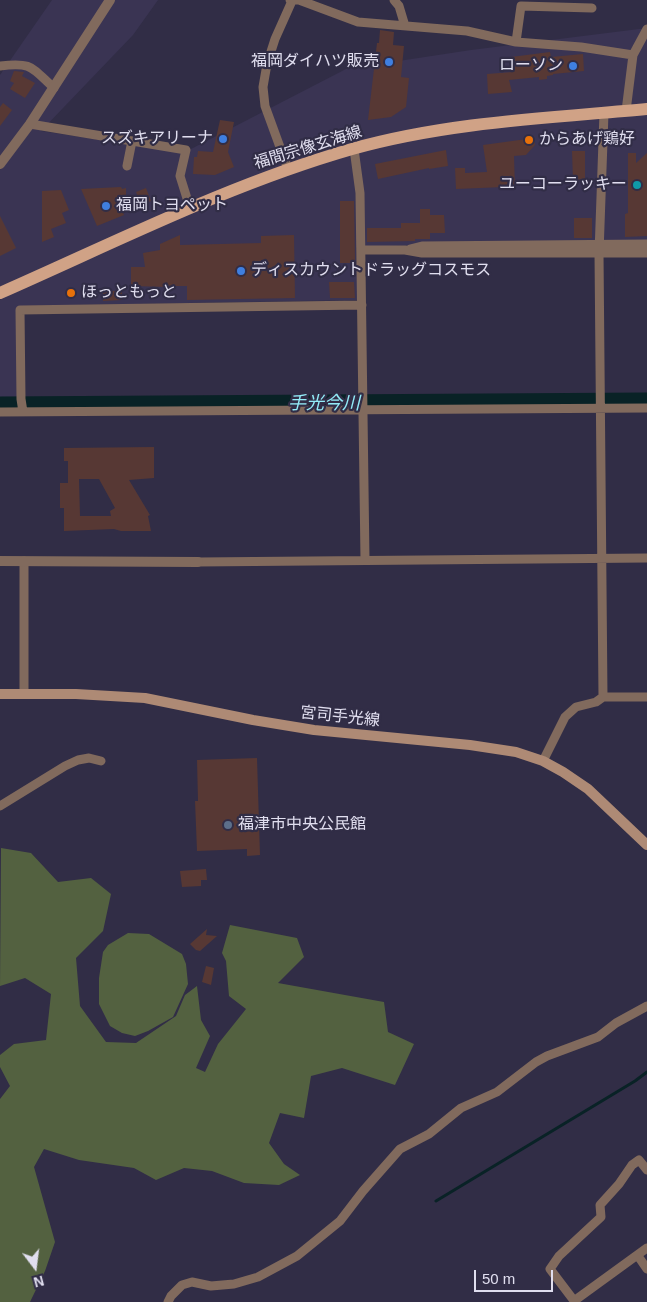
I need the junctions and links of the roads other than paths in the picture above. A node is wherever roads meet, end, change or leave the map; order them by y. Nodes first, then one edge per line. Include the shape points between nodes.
1 (110, 0) edge
2 (295, 0) edge
3 (394, 0) edge
4 (592, 8) dead end
5 (405, 26) junction
6 (647, 29) edge
7 (516, 42) junction
8 (633, 55) junction
9 (0, 66) edge
10 (54, 88) junction
11 (647, 110) edge
12 (626, 111) junction
13 (604, 113) junction
14 (30, 124) junction
15 (132, 141) junction
16 (354, 149) junction
17 (0, 164) edge
18 (127, 166) dead end
19 (288, 169) junction
20 (190, 208) junction
21 (647, 244) edge
22 (600, 248) junction
23 (361, 250) junction
24 (647, 253) edge
25 (0, 293) edge
26 (362, 305) junction
27 (600, 404) junction
28 (363, 405) junction
29 (22, 408) junction
30 (647, 408) edge
31 (0, 412) edge
32 (601, 558) junction
33 (647, 558) edge
34 (365, 560) junction
35 (0, 561) edge
36 (24, 561) junction
37 (198, 562) joint
38 (0, 694) edge
39 (24, 694) junction
40 (647, 697) edge
41 (603, 698) junction
42 (543, 761) junction
43 (101, 762) dead end
44 (0, 806) edge
45 (647, 845) edge
46 (647, 1006) edge
47 (647, 1170) edge
48 (647, 1248) edge
49 (638, 1256) junction
50 (647, 1269) edge
51 (168, 1302) edge
52 (575, 1302) edge

1 - 10 street
2 - 5 street via 358,22
2 - 19 street via 274,39 263,87 265,106
3 - 5 street
4 - 7 street via 521,6
5 - 7 street via 467,31
6 - 8 street
7 - 8 street
8 - 12 street
9 - 10 street via 29,66
10 - 14 street
11 - 12 main road, 福間宗像玄海線
12 - 13 main road, 福間宗像玄海線
13 - 16 main road, 福間宗像玄海線 via 438,130
13 - 22 street
14 - 15 street
14 - 17 street
15 - 18 street
15 - 20 street via 186,150 180,176
16 - 19 main road, 福間宗像玄海線
16 - 23 street via 360,194
19 - 20 main road, 福間宗像玄海線
20 - 25 main road, 福間宗像玄海線
21 - 22 street
22 - 23 street via 422,253
22 - 24 street
22 - 27 street
23 - 26 street
26 - 28 street
26 - 29 street via 20,310
27 - 28 street
27 - 30 street
27 - 32 street
28 - 29 street
28 - 34 street
29 - 31 street
32 - 33 street
32 - 34 street
32 - 41 street
34 - 37 street
35 - 36 street
36 - 37 street
36 - 39 street
38 - 39 main road, 宮司手光線
39 - 42 main road, 宮司手光線 via 145,698 314,730 494,748
40 - 41 street
41 - 42 street via 576,707 565,717
42 - 45 main road, 宮司手光線 via 588,789
43 - 44 street via 90,758 78,760
46 - 51 street via 598,1037 536,1062 496,1092 461,1108 429,1134 400,1149 340,1221 297,1256 258,1277 234,1284 211,1286 192,1282 182,1285
47 - 52 street via 639,1160 632,1165 600,1204 601,1217 559,1256 550,1269
48 - 49 street
49 - 50 street
49 - 52 street

